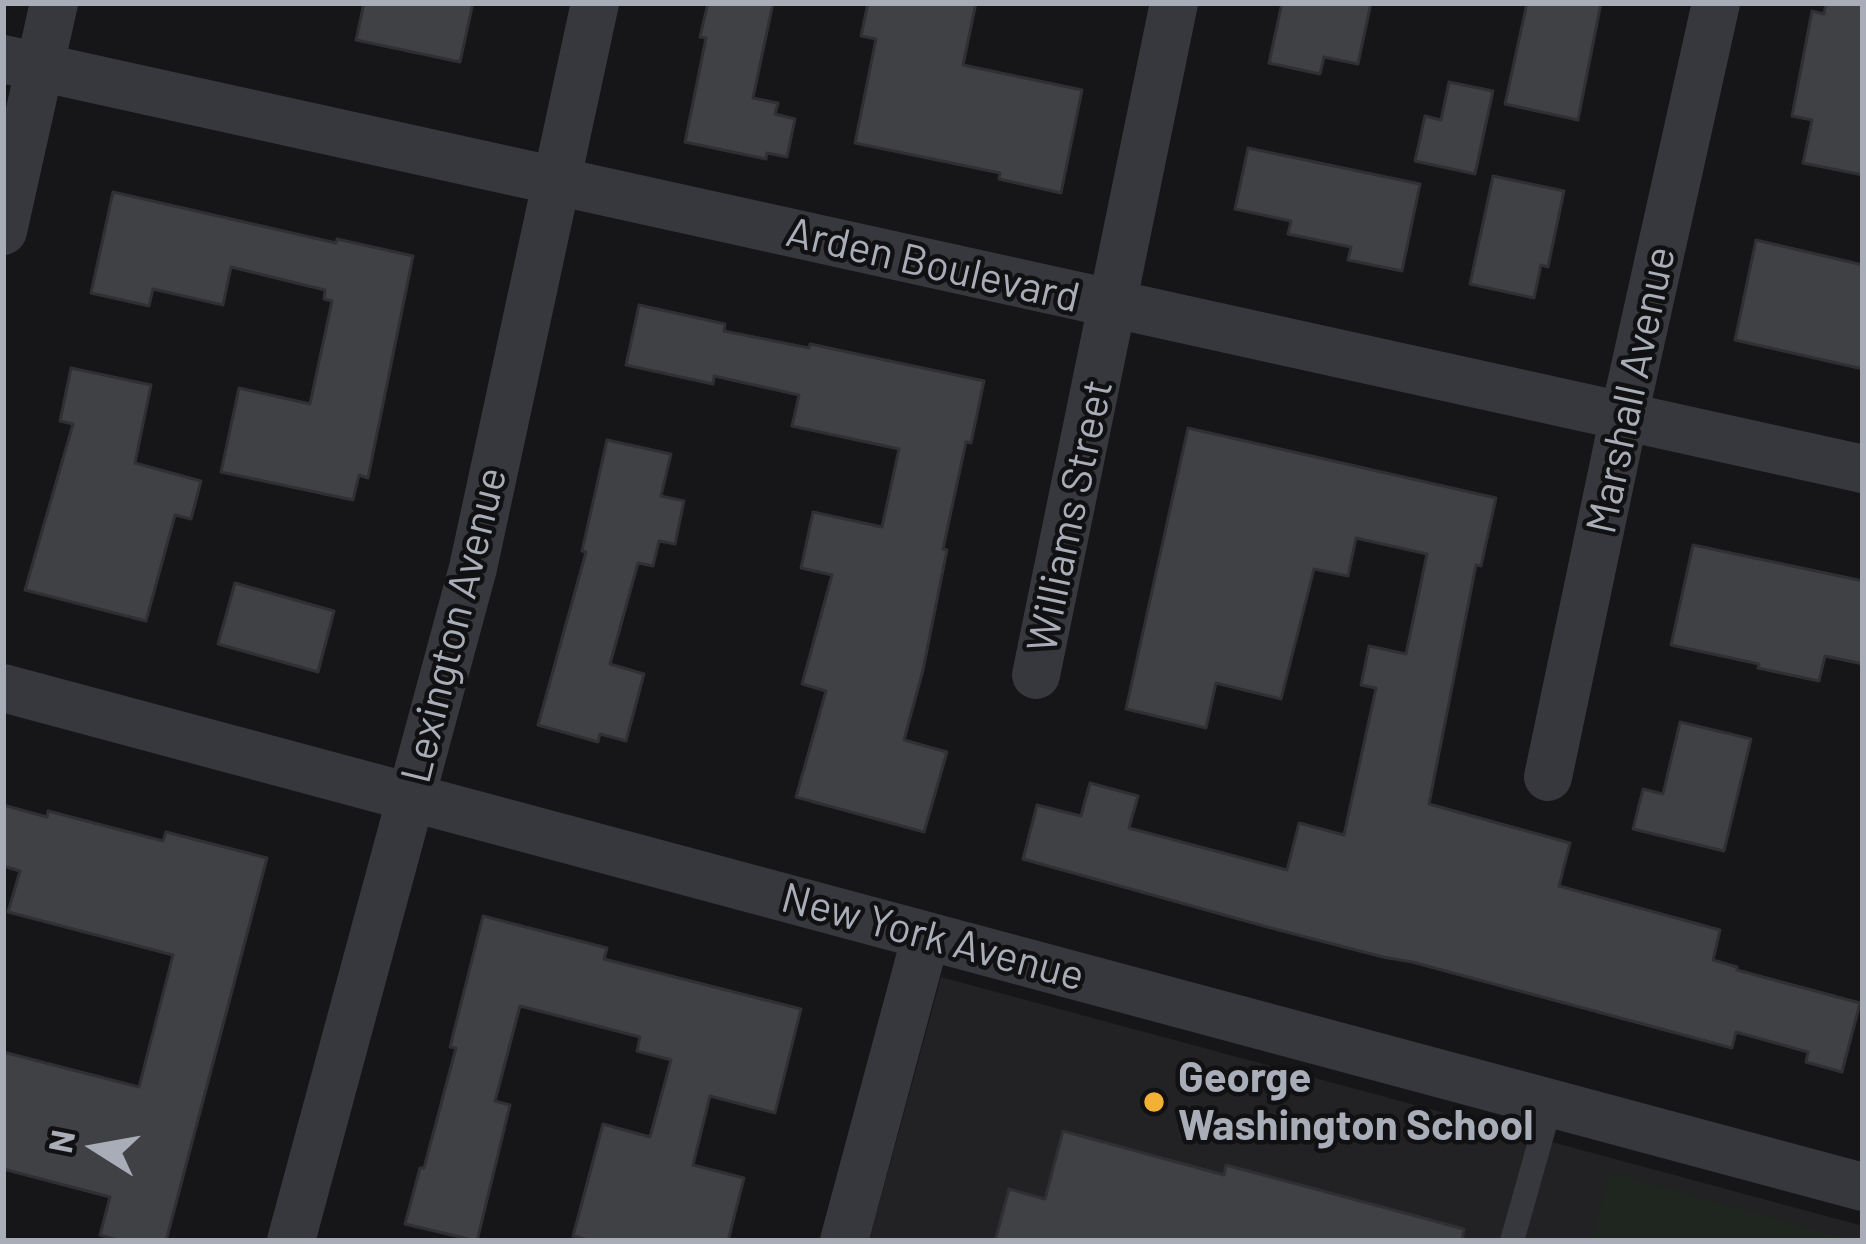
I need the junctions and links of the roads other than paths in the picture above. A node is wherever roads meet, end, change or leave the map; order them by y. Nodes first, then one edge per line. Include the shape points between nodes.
1 (54, 3) edge
2 (595, 3) edge
3 (1174, 3) edge
4 (1716, 3) edge
5 (21, 63) edge
6 (557, 182) junction
7 (3, 231) edge
8 (1114, 306) junction
9 (1624, 416) junction
10 (1863, 469) edge
11 (1036, 675) dead end
12 (3, 688) edge
13 (1548, 777) dead end
14 (410, 796) junction
15 (926, 936) junction
16 (1551, 1103) junction
17 (1863, 1187) edge
18 (291, 1241) edge
19 (844, 1241) edge
20 (1512, 1241) edge

1 - 5 street
2 - 6 street, Lexington Avenue
3 - 8 street, Williams Street
4 - 9 street, Marshall Avenue
5 - 6 street, Arden Boulevard
5 - 7 street
6 - 8 street, Arden Boulevard
6 - 14 street, Lexington Avenue via 472,568
8 - 9 street, Arden Boulevard
8 - 11 street, Williams Street
9 - 10 street, Arden Boulevard
9 - 13 street, Marshall Avenue
12 - 14 street, New York Avenue
14 - 15 street, New York Avenue
14 - 18 street, Lexington Avenue
15 - 16 street, New York Avenue
15 - 19 street
16 - 17 street, New York Avenue
16 - 20 lane

